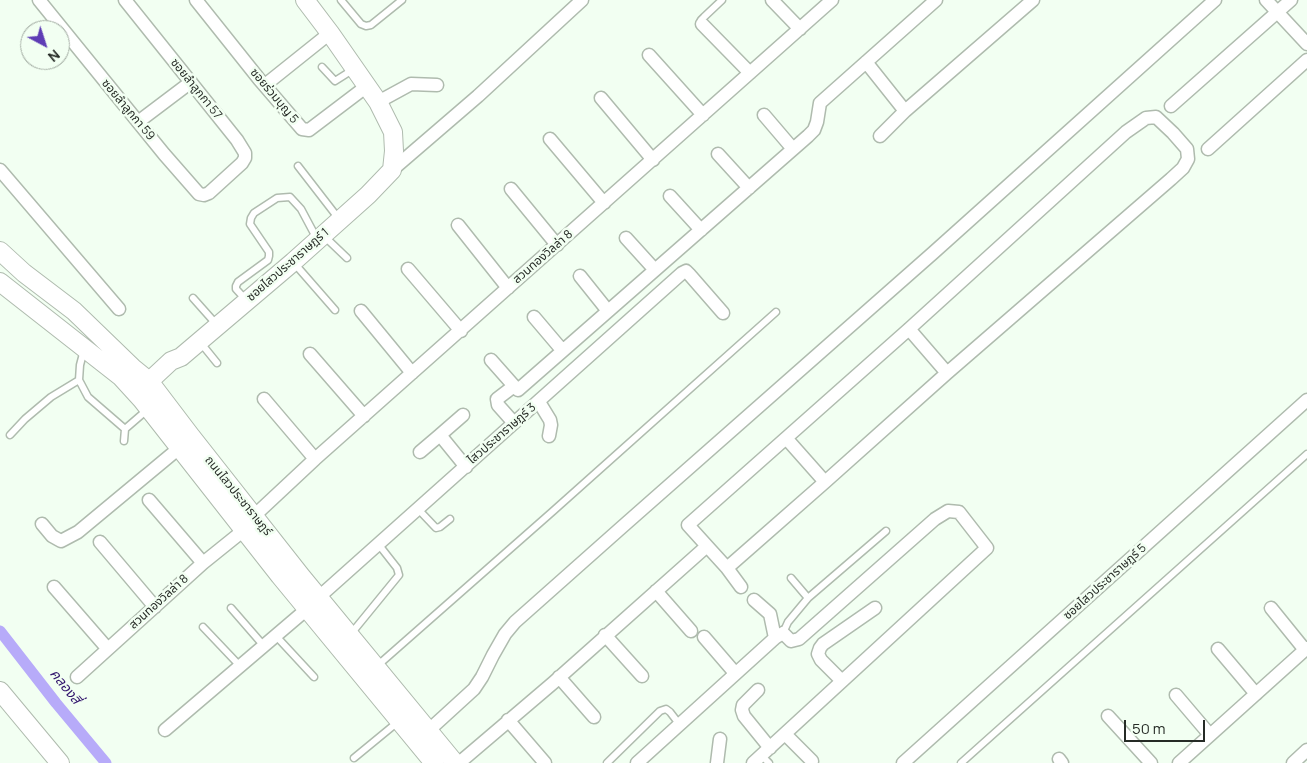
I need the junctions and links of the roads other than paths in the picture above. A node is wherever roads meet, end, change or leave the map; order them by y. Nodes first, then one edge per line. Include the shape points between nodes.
1 (39, 0) edge
2 (125, 0) edge
3 (196, 0) edge
4 (341, 0) edge
5 (402, 0) edge
6 (582, 0) edge
7 (722, 0) edge
8 (772, 0) edge
9 (832, 0) edge
10 (936, 0) edge
11 (1033, 0) edge
12 (1215, 0) edge
13 (1266, 0) edge
14 (1291, 0) edge
15 (310, 3) edge
16 (1278, 12) junction
17 (702, 24) joint
18 (800, 29) junction
19 (330, 32) junction
20 (1307, 44) edge
21 (649, 55) dead end
22 (1307, 60) edge
23 (866, 62) junction
24 (322, 67) dead end
25 (355, 68) junction
26 (750, 73) junction
27 (191, 82) junction
28 (265, 85) junction
29 (437, 85) dead end
30 (367, 86) junction
31 (601, 98) dead end
32 (378, 102) junction
33 (1171, 106) dead end
34 (906, 111) junction
35 (703, 115) junction
36 (764, 115) dead end
37 (138, 122) junction
38 (880, 136) dead end
39 (550, 138) dead end
40 (793, 149) junction
41 (1208, 149) dead end
42 (718, 154) dead end
43 (652, 160) junction
44 (298, 166) dead end
45 (0, 170) edge
46 (392, 170) junction
47 (225, 178) joint
48 (749, 188) junction
49 (510, 189) dead end
50 (670, 196) dead end
51 (604, 203) junction
52 (340, 220) junction
53 (458, 225) dead end
54 (701, 230) junction
55 (320, 238) junction
56 (626, 238) dead end
57 (557, 244) junction
58 (0, 251) edge
59 (347, 258) dead end
60 (293, 262) junction
61 (408, 269) dead end
62 (655, 270) junction
63 (580, 276) dead end
64 (0, 282) edge
65 (508, 288) junction
66 (193, 298) dead end
67 (247, 301) junction
68 (119, 309) dead end
69 (335, 310) dead end
70 (361, 311) dead end
71 (608, 311) junction
72 (776, 312) dead end
73 (723, 313) dead end
74 (534, 317) dead end
75 (218, 326) junction
76 (909, 329) junction
77 (460, 331) junction
78 (200, 341) junction
79 (85, 349) junction
80 (562, 350) junction
81 (310, 354) dead end
82 (491, 360) dead end
83 (217, 364) dead end
84 (947, 373) junction
85 (412, 374) junction
86 (79, 380) junction
87 (152, 385) junction
88 (514, 386) junction
89 (264, 399) dead end
90 (1307, 400) edge
91 (142, 401) junction
92 (539, 402) junction
93 (463, 415) dead end
94 (364, 416) junction
95 (180, 421) junction
96 (514, 423) junction
97 (124, 429) junction
98 (166, 432) junction
99 (10, 435) dead end
100 (440, 435) junction
101 (549, 436) dead end
102 (786, 438) junction
103 (124, 441) dead end
104 (178, 449) junction
105 (420, 452) dead end
106 (1307, 454) edge
107 (316, 459) junction
108 (466, 467) junction
109 (826, 482) junction
110 (149, 500) dead end
111 (418, 509) junction
112 (450, 519) dead end
113 (249, 523) junction
114 (42, 524) dead end
115 (886, 531) dead end
116 (100, 542) dead end
117 (379, 545) junction
118 (707, 546) junction
119 (204, 563) junction
120 (726, 568) junction
121 (791, 578) dead end
122 (54, 587) dead end
123 (742, 587) dead end
124 (656, 590) junction
125 (808, 598) junction
126 (754, 600) dead end
127 (313, 603) junction
128 (155, 606) junction
129 (231, 608) dead end
130 (875, 608) dead end
131 (1270, 608) dead end
132 (203, 627) dead end
133 (691, 631) dead end
134 (350, 635) junction
135 (605, 635) junction
136 (276, 636) junction
137 (779, 636) junction
138 (704, 637) dead end
139 (264, 646) junction
140 (107, 648) junction
141 (1218, 649) dead end
142 (1306, 649) edge
143 (240, 666) junction
144 (376, 667) junction
145 (735, 674) junction
146 (642, 676) dead end
147 (77, 677) dead end
148 (314, 677) dead end
149 (559, 677) junction
150 (842, 681) junction
151 (758, 690) dead end
152 (0, 691) edge
153 (1256, 694) junction
154 (1176, 696) dead end
155 (1108, 716) dead end
156 (594, 717) dead end
157 (400, 720) junction
158 (508, 720) junction
159 (680, 725) junction
160 (165, 730) dead end
161 (428, 730) junction
162 (785, 734) junction
163 (1210, 735) junction
164 (720, 739) dead end
165 (1307, 750) edge
166 (763, 757) edge
167 (354, 758) dead end
168 (812, 761) dead end
169 (60, 763) edge
170 (434, 763) edge
171 (457, 763) edge
172 (545, 763) edge
173 (607, 763) edge
174 (637, 763) edge
175 (717, 763) edge
176 (903, 763) edge
177 (961, 763) edge
178 (1150, 763) edge
179 (1179, 763) edge
180 (1293, 763) edge

1 - 37 street, ซอยลำลูกกา 59
2 - 27 street, ซอยลำลูกกา 57
3 - 28 street, ซอยร่วมบุญ 5
4 - 5 lane via 366,26
6 - 46 street, ซอยไสวประชาราษฎร์ 1
7 - 17 lane via 701,20
8 - 18 street
9 - 18 street, สวนทองวิลล่า 8
10 - 23 street
11 - 34 street
12 - 161 street via 515,622 474,689
13 - 16 street
14 - 16 street
15 - 19 main road
16 - 20 street
16 - 33 street
17 - 26 street
18 - 26 street, สวนทองวิลล่า 8
19 - 25 main road
19 - 28 street
21 - 35 street
22 - 41 street
23 - 34 street
23 - 40 street via 820,103 814,130
24 - 25 lane via 334,81
25 - 30 main road
26 - 35 street, สวนทองวิลล่า 8
27 - 37 street
27 - 47 street, ซอยลำลูกกา 57 via 245,153 242,163
28 - 30 street, ซอยร่วมบุญ 5 via 305,130
29 - 32 street via 411,84
30 - 32 main road
31 - 43 street
32 - 46 main road via 393,132
34 - 38 street
35 - 43 street, สวนทองวิลล่า 8
36 - 40 street
37 - 47 street, ซอยลำลูกกา 59 via 199,194 209,193
39 - 51 street
40 - 48 street
42 - 48 street
43 - 51 street, สวนทองวิลล่า 8
44 - 52 lane
45 - 68 street
46 - 52 main road, ซอยไสวประชาราษฎร์ 1
48 - 54 street
49 - 57 street
50 - 54 street
51 - 57 street, สวนทองวิลล่า 8
52 - 55 main road, ซอยไสวประชาราษฎร์ 1
53 - 65 street
54 - 62 street
55 - 59 lane
55 - 60 main road, ซอยไสวประชาราษฎร์ 1
55 - 67 lane via 290,196 277,198 254,213 250,224 270,256 236,286
56 - 62 street
57 - 65 street, สวนทองวิลล่า 8
58 - 87 main road, ถนนไสวประชาราษฎร์ via 74,311
60 - 67 main road, ซอยไสวประชาราษฎร์ 1
60 - 69 lane
61 - 77 street
62 - 71 street
63 - 71 street
64 - 79 main road, ถนนไสวประชาราษฎร์
65 - 77 street, สวนทองวิลล่า 8
66 - 75 lane
67 - 75 main road, ซอยไสวประชาราษฎร์ 1
70 - 85 street
71 - 80 street
72 - 144 lane
73 - 92 street, ไสวประชาราษฎร์ 3 via 686,271
74 - 80 street
75 - 78 main road, ซอยไสวประชาราษฎร์ 1
76 - 84 street
76 - 84 street via 1146,118 1156,117 1187,149 1188,158 1183,168
76 - 102 street
77 - 85 street, สวนทองวิลล่า 8
78 - 83 lane
78 - 87 main road, ซอยไสวประชาราษฎร์ 1 via 176,367
79 - 86 lane
79 - 91 main road, ถนนไสวประชาราษฎร์ via 121,377
80 - 88 street via 518,390
81 - 94 street
82 - 88 street
84 - 109 street
85 - 94 street, สวนทองวิลล่า 8
86 - 97 lane via 88,397
86 - 99 lane via 51,396
87 - 91 main road, ซอยไสวประชาราษฎร์ 1
87 - 95 main road, ถนนไสวประชาราษฎร์
88 - 96 street via 497,399
89 - 107 street
90 - 176 street, ซอยไสวประชาราษฎร์ 5
91 - 97 lane
91 - 98 main road, ถนนไสวประชาราษฎร์
92 - 96 street, ไสวประชาราษฎร์ 3
92 - 101 street via 550,420
93 - 100 street
94 - 107 street, สวนทองวิลล่า 8
95 - 98 main road
95 - 113 main road, ถนนไสวประชาราษฎร์
96 - 108 street, ไสวประชาราษฎร์ 3
97 - 103 lane
98 - 104 main road, ถนนไสวประชาราษฎร์
100 - 105 street
100 - 108 street
102 - 109 street
102 - 118 street via 688,525
104 - 113 main road, ถนนไสวประชาราษฎร์
104 - 114 street via 78,532 60,541
106 - 177 lane
107 - 113 street, สวนทองวิลล่า 8
108 - 111 street, ไสวประชาราษฎร์ 3
109 - 120 street
110 - 119 street
111 - 112 lane via 436,528
111 - 117 street, ไสวประชาราษฎร์ 3
113 - 119 street, สวนทองวิลล่า 8
113 - 127 main road, ถนนไสวประชาราษฎร์
115 - 125 lane
116 - 128 street
117 - 127 street, ไสวประชาราษฎร์ 3
117 - 134 lane via 399,575
118 - 120 street
118 - 124 street
119 - 128 street, สวนทองวิลล่า 8
120 - 123 street
121 - 125 lane
122 - 140 street
124 - 133 street
124 - 135 street
125 - 137 lane
126 - 137 street via 770,614
127 - 134 main road, ถนนไสวประชาราษฎร์
127 - 136 street, ไสวประชาราษฎร์ 3
127 - 157 main road, ถนนไสวประชาราษฎร์
128 - 140 street, สวนทองวิลล่า 8
129 - 139 lane
130 - 150 street via 820,648 821,660
131 - 142 street
132 - 143 lane
134 - 144 main road, ถนนไสวประชาราษฎร์
135 - 146 street
135 - 149 street
136 - 139 street, ไสวประชาราษฎร์ 3
136 - 148 lane
137 - 145 street
137 - 150 street via 791,641 799,639 934,519 948,511 959,512 987,548
138 - 145 street
139 - 143 street, ไสวประชาราษฎร์ 3
140 - 147 street, สวนทองวิลล่า 8
141 - 153 street
142 - 153 street
143 - 160 street, ไสวประชาราษฎร์ 3
144 - 161 main road, ถนนไสวประชาราษฎร์
145 - 159 street
149 - 156 street
149 - 158 street
150 - 162 street
151 - 166 street via 742,710
152 - 169 main road
153 - 163 street
154 - 163 street
155 - 178 street
157 - 167 lane
157 - 170 main road, ถนนไสวประชาราษฎร์
158 - 171 street
158 - 172 street
159 - 173 lane via 670,712 660,710
159 - 174 street
161 - 171 main road, ถนนไสวประชาราษฎร์
162 - 166 street
162 - 168 street
163 - 179 street
164 - 175 street
165 - 180 street

